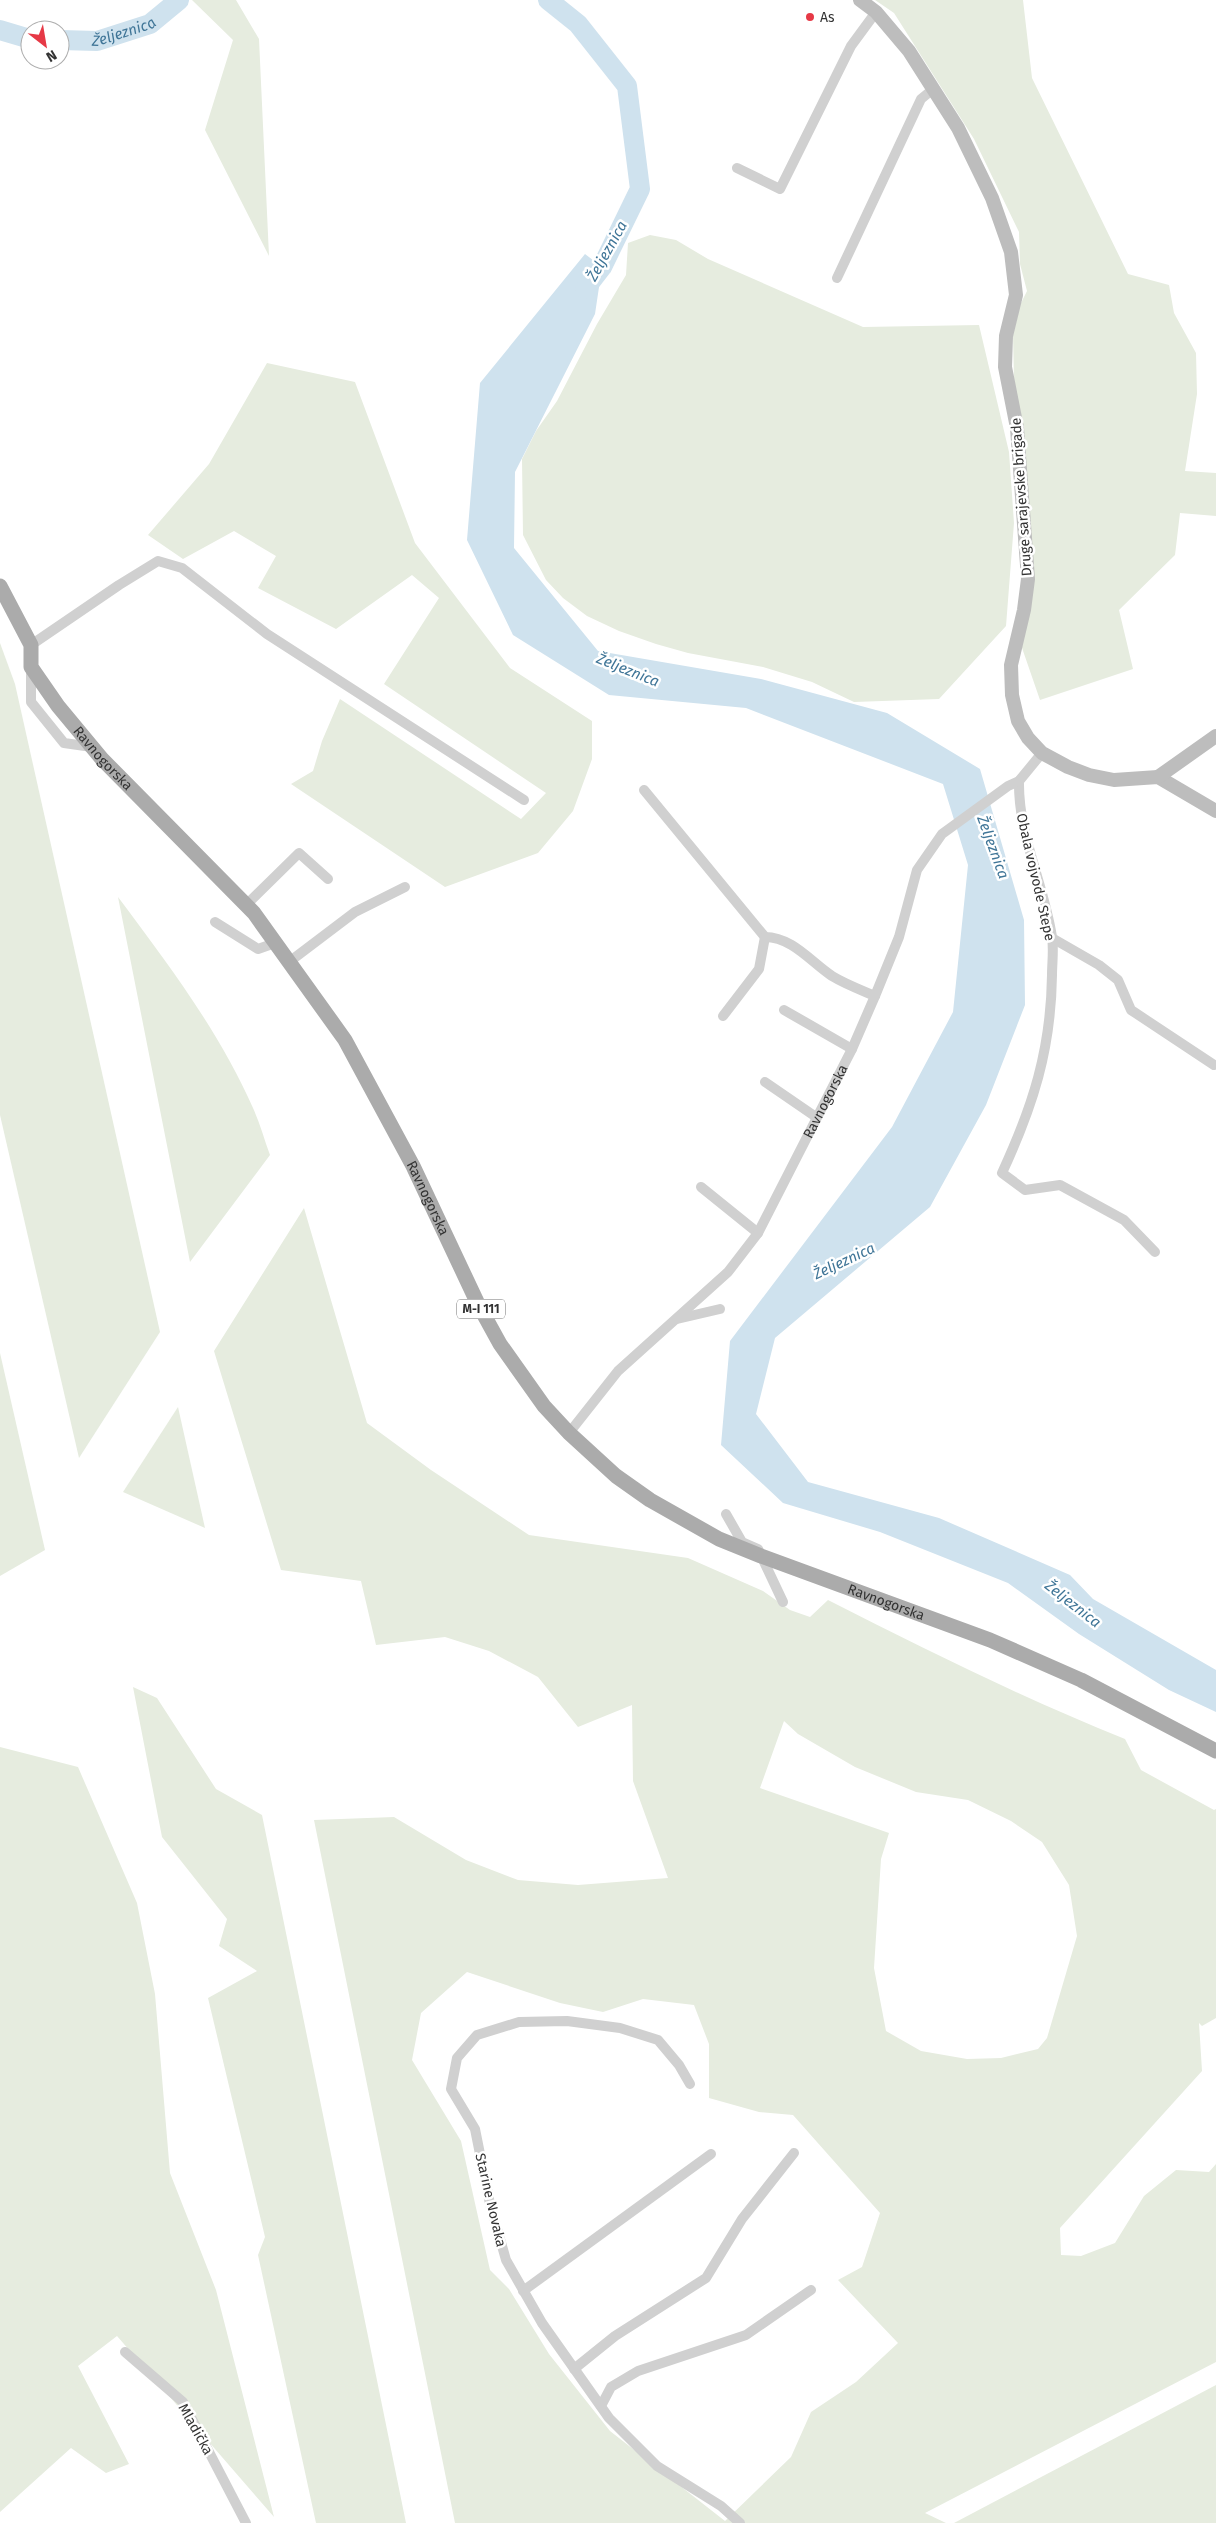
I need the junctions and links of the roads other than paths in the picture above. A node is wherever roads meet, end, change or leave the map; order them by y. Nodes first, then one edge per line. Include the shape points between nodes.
1 (860, 0) edge
2 (876, 12) junction
3 (932, 90) junction
4 (737, 168) dead end
5 (837, 278) dead end
6 (0, 586) edge
7 (31, 645) junction
8 (1216, 736) edge
9 (1042, 753) junction
10 (1158, 777) junction
11 (1019, 781) junction
12 (644, 790) dead end
13 (524, 800) dead end
14 (1216, 811) edge
15 (328, 880) dead end
16 (405, 887) dead end
17 (246, 905) junction
18 (215, 922) dead end
19 (765, 937) junction
20 (1052, 938) junction
21 (275, 943) junction
22 (289, 962) junction
23 (875, 996) junction
24 (784, 1010) dead end
25 (723, 1016) dead end
26 (852, 1049) junction
27 (1214, 1065) dead end
28 (765, 1082) dead end
29 (816, 1117) junction
30 (701, 1187) dead end
31 (758, 1233) junction
32 (1155, 1252) dead end
33 (720, 1309) dead end
34 (676, 1319) junction
35 (570, 1432) junction
36 (726, 1514) dead end
37 (761, 1556) junction
38 (783, 1602) dead end
39 (1216, 1751) edge
40 (690, 2084) dead end
41 (794, 2153) dead end
42 (711, 2154) dead end
43 (811, 2290) dead end
44 (523, 2291) junction
45 (124, 2352) dead end
46 (574, 2369) junction
47 (601, 2406) junction
48 (246, 2523) edge
49 (740, 2523) edge

1 - 2 street, Druge sarajevske brigade
2 - 3 street, Druge sarajevske brigade via 909,51
2 - 4 street via 851,46 780,189
3 - 5 street via 922,98
3 - 9 street, Druge sarajevske brigade via 958,128 981,172 1011,252 1016,277 1016,295 1006,336 1005,367 1017,428 1028,580 1011,665 1012,695 1018,721
6 - 7 main road, Ravnogorska / M-I 111
7 - 13 street via 158,561 182,568 267,634
7 - 17 main road, Ravnogorska / M-I 111 via 32,667 58,706 92,747
8 - 10 street
9 - 10 street, Druge sarajevske brigade via 1089,775 1114,780
9 - 11 street, Ravnogorska
10 - 14 street
11 - 20 street, Obala vojvode Stepe via 1019,801 1028,845
11 - 23 street, Ravnogorska via 942,834 917,870 899,938
12 - 19 street
15 - 17 street via 299,853
16 - 22 street via 355,912
17 - 21 main road, Ravnogorska / M-I 111
18 - 21 street via 258,949
19 - 23 street via 788,942 833,976
19 - 25 street via 759,969
20 - 27 street via 1118,980 1131,1010
20 - 32 street, Obala vojvode Stepe via 1051,1011 1039,1079 1024,1125 1002,1173 1025,1190 1060,1185 1124,1220
21 - 22 main road, Ravnogorska / M-I 111
22 - 35 main road, Ravnogorska / M-I 111 via 350,1049 413,1166 500,1344 544,1406
23 - 26 street, Ravnogorska
24 - 26 street
26 - 29 street, Ravnogorska
28 - 29 street
29 - 31 street, Ravnogorska
30 - 31 street
31 - 34 street, Ravnogorska via 728,1272
33 - 34 street
34 - 35 street, Ravnogorska via 618,1371
35 - 37 main road, Ravnogorska / M-I 111 via 616,1476 650,1500 694,1526
36 - 37 street via 742,1542 758,1549
37 - 38 street
37 - 39 main road, Ravnogorska / M-I 111 via 990,1640 1081,1680
40 - 44 street, Starine Novaka via 658,2040 620,2028 568,2021 519,2022 476,2035 457,2058 451,2088 475,2129 490,2204 506,2260
41 - 46 street via 742,2219 706,2278 615,2336
42 - 44 street
43 - 47 street via 746,2336 638,2370 610,2387
44 - 46 street, Starine Novaka
45 - 48 street, Mladička via 182,2402
46 - 47 street, Starine Novaka
47 - 49 street, Starine Novaka via 657,2466 721,2506

